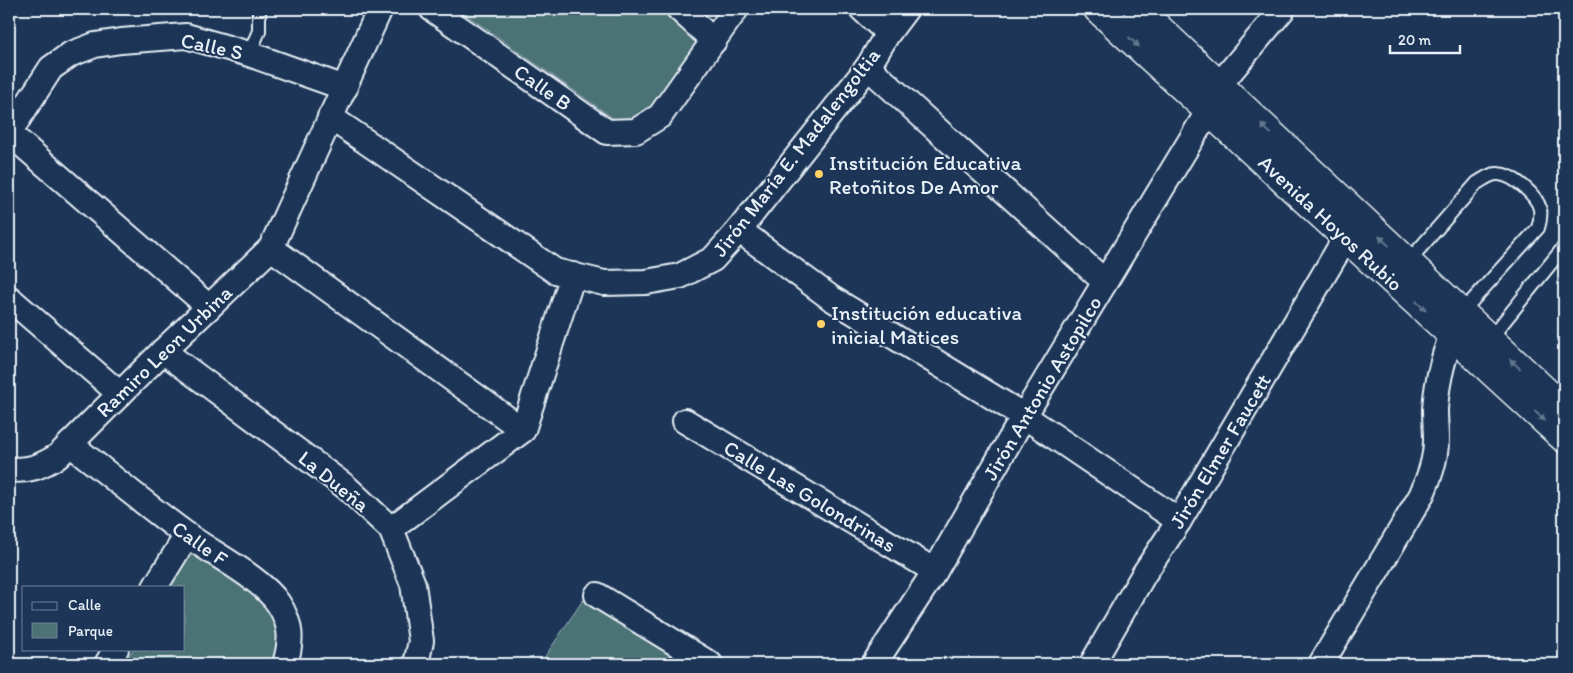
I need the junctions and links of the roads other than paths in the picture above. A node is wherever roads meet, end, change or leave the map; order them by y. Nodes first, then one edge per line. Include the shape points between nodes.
1 (259, 9) edge
2 (380, 9) edge
3 (432, 9) edge
4 (679, 9) edge
5 (736, 9) edge
6 (862, 9) edge
7 (906, 9) edge
8 (1098, 9) edge
9 (1138, 9) edge
10 (1283, 9) edge
11 (888, 33) junction
12 (714, 41) junction
13 (249, 54) junction
14 (868, 67) junction
15 (345, 88) junction
16 (1214, 97) junction
17 (330, 117) junction
18 (9, 133) edge
19 (739, 230) junction
20 (1346, 237) junction
21 (271, 248) junction
22 (1564, 248) edge
23 (1407, 263) junction
24 (573, 275) junction
25 (1105, 282) junction
26 (9, 298) edge
27 (209, 307) junction
28 (1456, 324) junction
29 (1489, 340) junction
30 (163, 350) junction
31 (120, 394) junction
32 (1564, 409) edge
33 (1024, 416) junction
34 (685, 421) dead end
35 (523, 430) junction
36 (1564, 438) edge
37 (64, 450) junction
38 (9, 469) edge
39 (1179, 521) junction
40 (391, 529) junction
41 (187, 535) junction
42 (935, 571) junction
43 (156, 586) edge
44 (597, 595) dead end
45 (115, 650) edge
46 (107, 664) edge
47 (285, 664) edge
48 (416, 664) edge
49 (710, 664) edge
50 (874, 664) edge
51 (1092, 664) edge
52 (1321, 664) edge

1 - 13 lane via 259,30
2 - 15 street
3 - 12 street, Calle B via 607,132 636,131 660,116
4 - 12 street
5 - 12 street
6 - 11 street
7 - 11 street, Jirón María E. Madalengoltia
8 -> 16 main road, Avenida Hoyos Rubio
9 - 16 main road, Avenida Hoyos Rubio
10 - 16 street, Jirón Antonio Astopilco
11 - 14 street, Jirón María E. Madalengoltia
13 - 15 street, Calle S
13 - 18 street, Calle S via 186,36 95,45 71,54 51,68
14 - 19 street, Jirón María E. Madalengoltia
14 - 25 street
15 - 17 street
16 - 20 main road, Avenida Hoyos Rubio
23 -> 16 main road, Avenida Hoyos Rubio
16 - 25 street, Jirón Antonio Astopilco
17 - 21 street
17 - 24 street, Jirón María E. Madalengoltia via 555,271
18 - 27 street
19 - 24 street, Jirón María E. Madalengoltia via 714,259 680,276 646,282 604,283
19 - 33 street via 831,298
20 -> 28 main road, Avenida Hoyos Rubio
20 - 39 street, Jirón Elmer Faucett
21 - 27 street, Ramiro Leon Urbina
21 - 35 street
22 - 29 lane
23 - 28 main road, Avenida Hoyos Rubio
23 - 28 lane via 1477,183 1488,176 1506,176 1536,199 1541,220 1538,228
24 - 35 street
25 - 33 street, Jirón Antonio Astopilco
26 - 31 street
27 - 30 street, Ramiro Leon Urbina
28 - 29 main road, Avenida Hoyos Rubio
28 -> 36 main road, Avenida Hoyos Rubio
28 - 52 street via 1438,384 1432,469 1421,496
32 -> 29 main road, Avenida Hoyos Rubio
30 - 31 street, Ramiro Leon Urbina
30 - 40 street, La Dueña via 346,487
31 - 37 street, Ramiro Leon Urbina
33 - 39 street
33 - 42 street, Jirón Antonio Astopilco
34 - 42 street, Calle Las Golondrinas
35 - 40 street
37 - 38 street, Ramiro Leon Urbina via 38,468
37 - 41 street, Calle F
39 - 51 street, Jirón Elmer Faucett
40 - 48 street, La Dueña via 413,584 421,641
41 - 43 street
41 - 47 street, Calle F via 265,588 278,603 289,624 291,645
42 - 50 street, Jirón Antonio Astopilco
44 - 49 street
45 - 46 street

